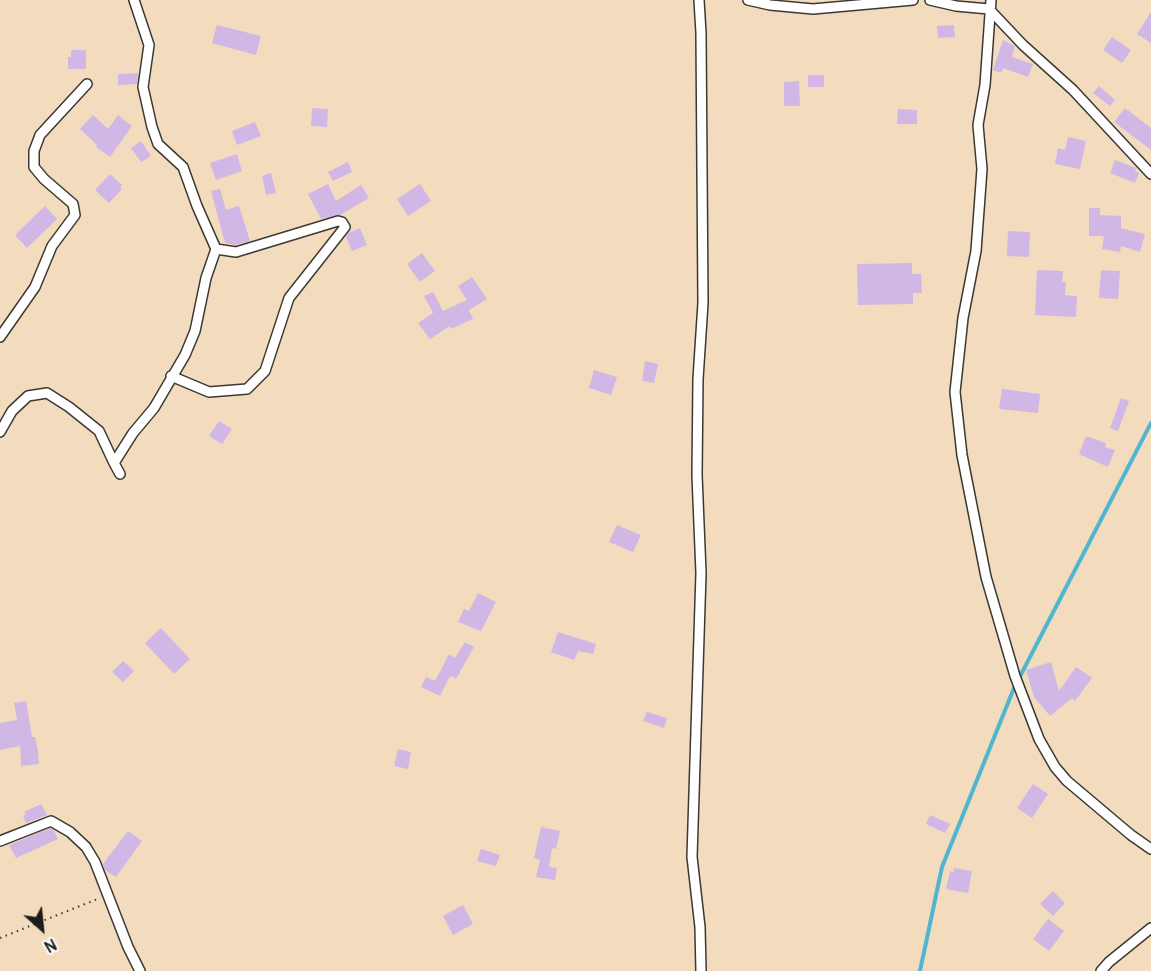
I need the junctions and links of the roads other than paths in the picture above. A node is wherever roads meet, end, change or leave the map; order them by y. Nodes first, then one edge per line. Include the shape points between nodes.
1 (134, 0) edge
2 (699, 0) edge
3 (748, 0) edge
4 (913, 0) edge
5 (930, 0) edge
6 (990, 4) edge
7 (87, 84) dead end
8 (1151, 174) edge
9 (216, 249) junction
10 (0, 337) edge
11 (171, 376) junction
12 (0, 432) edge
13 (114, 462) junction
14 (120, 474) dead end
15 (0, 841) edge
16 (1151, 849) edge
17 (1151, 928) edge
18 (140, 971) edge
19 (700, 971) edge
20 (1101, 971) edge

1 - 9 street via 149,45 144,87 152,127 159,144 183,167
2 - 19 street via 703,303 697,475 701,573 692,857
3 - 4 street via 813,9
5 - 6 street via 956,6
6 - 8 street via 1023,45 1073,90
6 - 16 street via 986,75 978,125 982,169 976,251 955,392 968,484 986,577 1015,676 1040,739 1067,781
7 - 10 street via 40,135 34,151 34,167 73,204 75,215 52,246 35,287
9 - 11 street via 195,331
9 - 11 street via 236,252 338,221 345,227 289,298 265,371 247,389 209,392
11 - 13 street via 154,408
12 - 13 street via 12,411 28,396 47,393 99,431
13 - 14 street
15 - 18 street via 51,821 70,832 95,862
17 - 20 street

